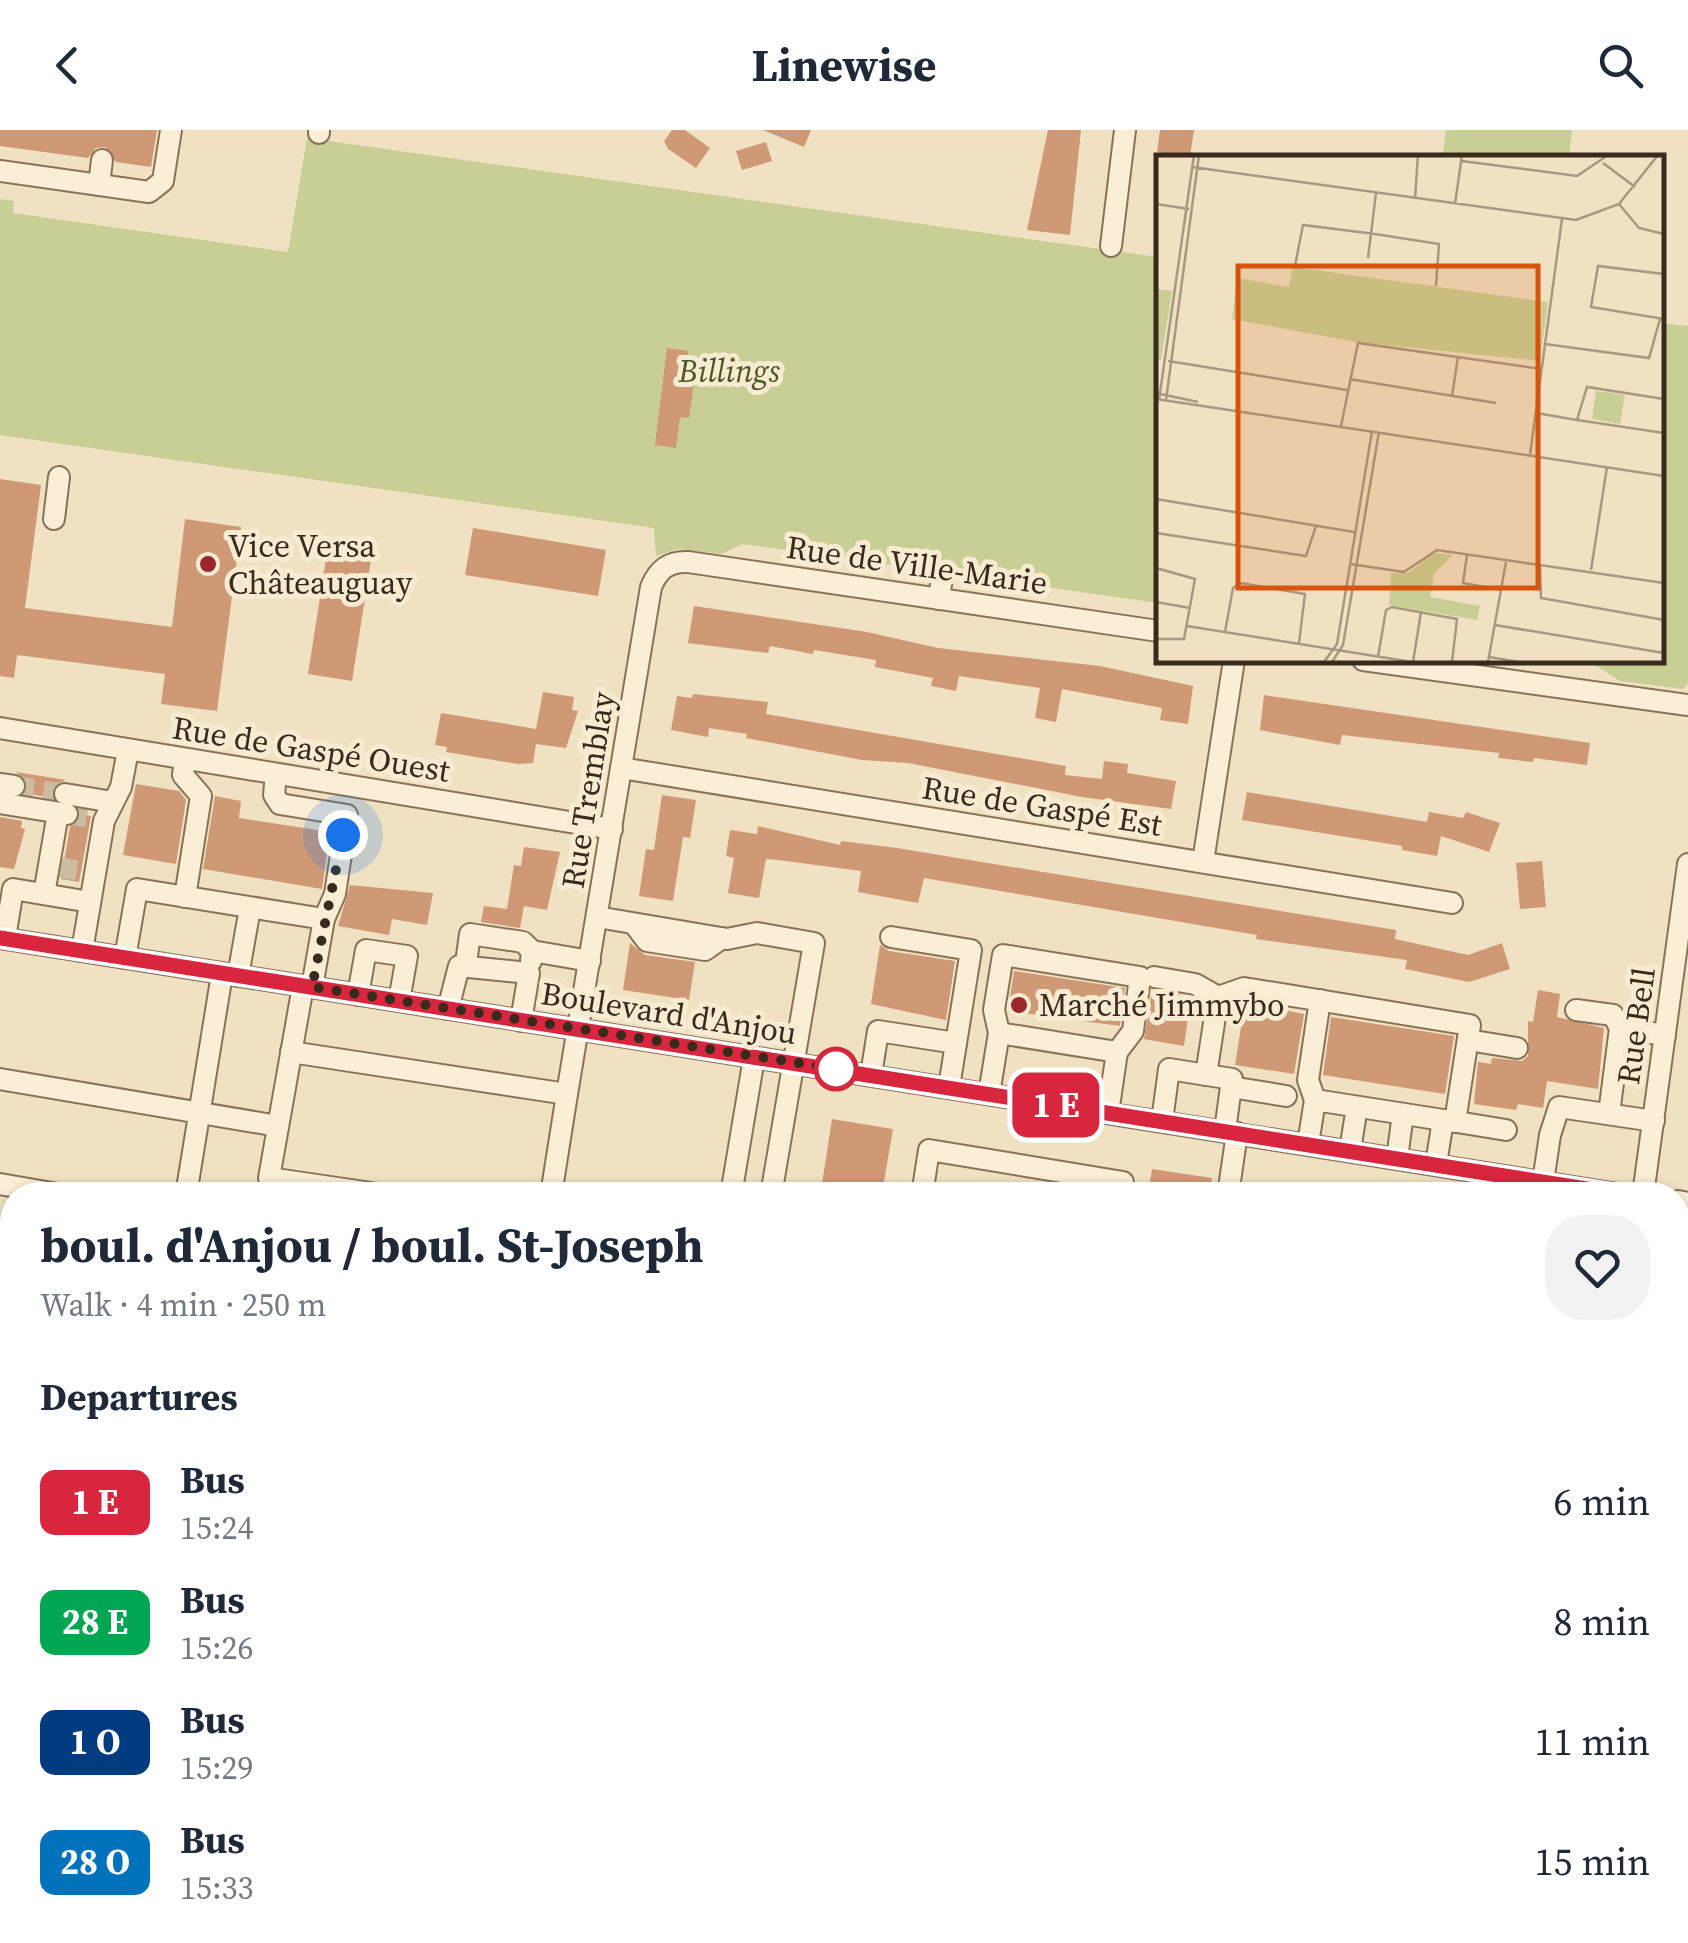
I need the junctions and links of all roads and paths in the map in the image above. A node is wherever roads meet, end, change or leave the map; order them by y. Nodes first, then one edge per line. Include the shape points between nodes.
1 (171, 130) edge
2 (1125, 130) edge
3 (102, 160) dead end
4 (0, 171) edge
5 (98, 185) junction
6 (1111, 246) dead end
7 (59, 477) dead end
8 (54, 519) dead end
9 (667, 565) joint
10 (942, 577) dead end
11 (939, 599) junction
12 (1156, 630) edge
13 (1234, 662) edge
14 (1392, 662) edge
15 (1450, 666) edge
16 (1688, 705) edge
17 (0, 728) edge
18 (128, 750) junction
19 (185, 759) junction
20 (622, 768) junction
21 (276, 774) junction
22 (5, 791) edge
23 (63, 807) junction
24 (103, 814) junction
25 (612, 830) junction
26 (1202, 862) junction
27 (1688, 864) edge
28 (7, 888) edge
29 (44, 894) junction
30 (185, 896) junction
31 (90, 902) junction
32 (1452, 903) dead end
33 (250, 908) junction
34 (598, 918) junction
35 (324, 920) junction
36 (891, 936) dead end
37 (3, 938) edge
38 (82, 951) junction
39 (497, 953) junction
40 (125, 958) junction
41 (1682, 959) edge
42 (590, 961) junction
43 (530, 962) junction
44 (466, 964) junction
45 (230, 975) junction
46 (1154, 978) dead end
47 (308, 986) junction
48 (358, 994) junction
49 (1218, 997) junction
50 (1320, 1000) junction
51 (399, 1001) junction
52 (448, 1009) junction
53 (1576, 1010) dead end
54 (1678, 1014) edge
55 (521, 1021) junction
56 (1620, 1028) junction
57 (579, 1030) junction
58 (999, 1033) junction
59 (1665, 1035) junction
60 (1468, 1040) junction
61 (956, 1043) junction
62 (1518, 1048) dead end
63 (291, 1052) junction
64 (1117, 1052) junction
65 (754, 1058) junction
66 (793, 1063) junction
67 (872, 1075) junction
68 (1206, 1075) junction
69 (0, 1079) edge
70 (949, 1087) junction
71 (1231, 1087) junction
72 (567, 1094) junction
73 (989, 1094) junction
74 (1286, 1096) dead end
75 (1315, 1100) junction
76 (1358, 1107) junction
77 (199, 1112) junction
78 (1108, 1113) junction
79 (1403, 1114) junction
80 (1608, 1114) junction
81 (1162, 1121) junction
82 (1450, 1121) junction
83 (1654, 1121) junction
84 (278, 1126) junction
85 (1506, 1130) dead end
86 (1231, 1132) junction
87 (1308, 1144) junction
88 (1350, 1150) junction
89 (1396, 1158) junction
90 (1436, 1164) junction
91 (188, 1182) edge
92 (297, 1182) edge
93 (553, 1182) edge
94 (733, 1182) edge
95 (773, 1182) edge
96 (924, 1182) edge
97 (1123, 1182) edge
98 (1229, 1182) edge
99 (1543, 1182) joint
100 (1644, 1182) edge

1 - 5 street via 156,190
2 - 6 street
3 - 5 street
4 - 5 street
7 - 8 street
9 - 11 street, Rue de Ville-Marie via 688,562
9 - 20 street, Rue Tremblay via 651,587
10 - 11 street
11 - 12 street, Rue de Ville-Marie
13 - 26 street
14 - 15 street
15 - 16 street
17 - 18 street, Rue de Gaspé Ouest
18 - 19 street, Rue de Gaspé Ouest
18 - 24 street
19 - 21 street, Rue de Gaspé Ouest
19 - 30 street via 183,775 201,796
20 - 25 street, Rue Tremblay
20 - 26 street, Rue de Gaspé Est
21 - 25 street, Rue de Gaspé Ouest
21 - 35 street via 280,804 346,816
22 - 23 street
23 - 24 street
23 - 29 street
24 - 31 street via 88,872
25 - 34 street, Rue Tremblay
26 - 32 street, Rue de Gaspé Est
27 - 41 street, Rue Bell
28 - 29 street
28 - 37 street
29 - 31 street
30 - 33 street
30 - 40 street via 137,889
31 - 38 street
33 - 35 street
33 - 45 street
34 - 42 street, Rue Tremblay
34 - 66 street via 722,938 756,933 814,944
35 - 47 street
36 - 61 street via 971,950
37 - 38 street, Boulevard d'Anjou
38 - 40 street, Boulevard d'Anjou
39 - 43 street
39 - 43 street via 523,942
39 - 44 street
39 - 44 street via 470,934
40 - 45 street, Boulevard d'Anjou
41 - 54 street, Rue Bell
42 - 43 street
42 - 57 street, Rue Tremblay
43 - 55 street
44 - 52 street via 453,979
45 - 47 street, Boulevard d'Anjou
45 - 77 street
46 - 49 street via 1195,984
47 - 48 street, Boulevard d'Anjou
47 - 63 street
48 - 51 street, Boulevard d'Anjou
48 - 51 street via 366,950 407,956
49 - 50 street via 1244,988
49 - 68 street
50 - 60 street via 1470,1025
50 - 75 street via 1308,1080
51 - 52 street, Boulevard d'Anjou
52 - 55 street, Boulevard d'Anjou
53 - 56 street via 1612,1015
54 - 59 street, Rue Bell
55 - 57 street, Boulevard d'Anjou
56 - 59 street
56 - 80 street
57 - 65 street, Boulevard d'Anjou
57 - 72 street, Rue Tremblay
58 - 64 street
58 - 64 street via 994,1010 1003,955 1140,978 1133,1031
58 - 73 street
59 - 83 street, Rue Bell
60 - 62 street
60 - 82 street
61 - 67 street via 878,1031
61 - 70 street
63 - 72 street
63 - 84 street
64 - 78 street
65 - 66 street, Boulevard d'Anjou
65 - 94 street
66 - 67 street, Boulevard d'Anjou
66 - 95 street
67 - 70 street, Boulevard d'Anjou
68 - 71 street via 1232,1080
68 - 81 street via 1169,1069
69 - 77 street
70 - 73 street, Boulevard d'Anjou
71 - 74 street
71 - 86 street
72 - 93 street, Rue Tremblay
73 - 78 street, Boulevard d'Anjou
75 - 76 street
75 - 87 street
76 - 79 street
76 - 88 street
77 - 84 street
77 - 91 street
78 - 81 street, Boulevard d'Anjou
79 - 82 street
79 - 89 street
80 - 83 street
80 - 99 street via 1560,1107
81 - 86 street, Boulevard d'Anjou
82 - 85 street
82 - 90 street
83 - 100 street, Rue Bell
84 - 92 street via 270,1178
86 - 87 street, Boulevard d'Anjou
86 - 98 street
87 - 88 street, Boulevard d'Anjou
88 - 89 street, Boulevard d'Anjou
89 - 90 street, Boulevard d'Anjou
90 - 99 street, Boulevard d'Anjou
96 - 97 street via 929,1150

